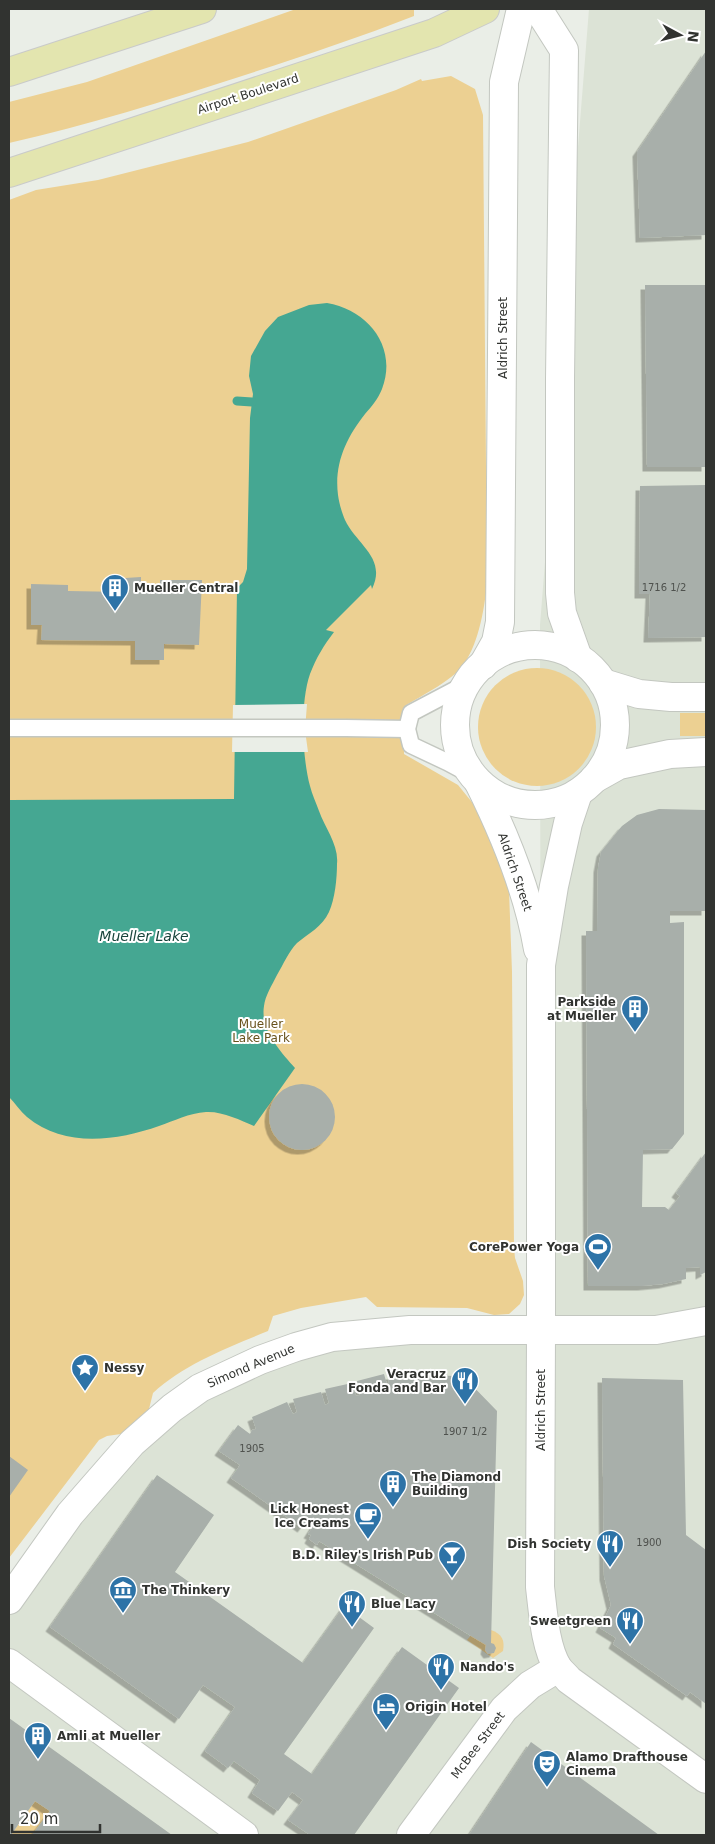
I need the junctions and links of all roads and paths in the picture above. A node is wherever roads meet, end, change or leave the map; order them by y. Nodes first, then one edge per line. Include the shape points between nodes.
1 (202, 9) edge
2 (485, 9) edge
3 (521, 9) edge
4 (538, 9) edge
5 (9, 72) edge
6 (9, 173) edge
7 (578, 658) junction
8 (475, 674) junction
9 (603, 683) junction
10 (706, 697) edge
11 (9, 728) edge
12 (407, 729) junction
13 (706, 752) edge
14 (477, 780) junction
15 (585, 786) junction
16 (541, 965) junction
17 (706, 1321) edge
18 (541, 1331) junction
19 (9, 1600) edge
20 (9, 1663) edge
21 (558, 1668) junction
22 (706, 1779) edge
23 (244, 1835) edge
24 (411, 1835) edge

1 - 5 main road
2 - 6 main road, Airport Boulevard via 434,33
3 - 8 street, Aldrich Street via 504,82 500,622 496,642
4 - 7 street via 564,50 560,593 562,613
7 - 8 street via 554,648 527,646 504,652
7 - 9 street
8 - 12 lane via 411,713
8 - 14 street via 460,699 455,724 459,748
9 - 10 street via 639,694
9 - 15 street via 612,706 614,734 604,765
11 - 12 lane
12 - 14 lane via 411,745
13 - 15 street via 670,754 619,765
14 - 15 street via 502,798 534,805 564,800
14 - 16 street, Aldrich Street via 496,818 523,890
15 - 16 street, Aldrich Street via 568,823
16 - 18 street, Aldrich Street
17 - 18 street, Simond Avenue via 656,1330
18 - 19 street, Simond Avenue via 410,1330 332,1337 260,1360 200,1388 132,1443 70,1514
18 - 21 street, Aldrich Street via 540,1587 547,1636
20 - 23 street
21 - 22 street, Aldrich Street via 569,1680
21 - 24 street, McBee Street via 530,1685 504,1709

